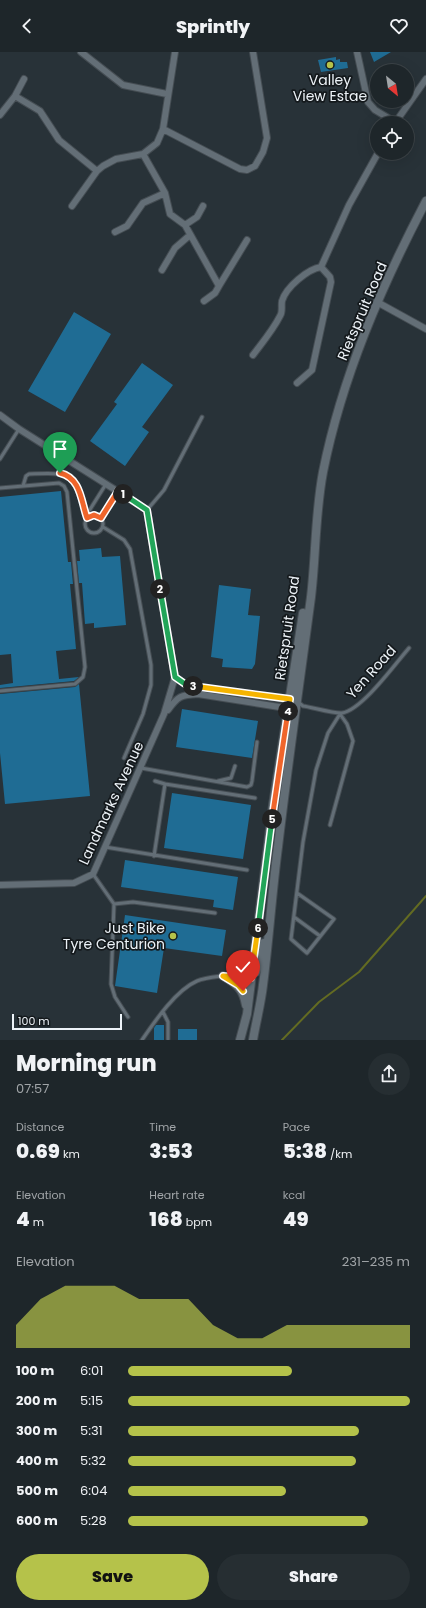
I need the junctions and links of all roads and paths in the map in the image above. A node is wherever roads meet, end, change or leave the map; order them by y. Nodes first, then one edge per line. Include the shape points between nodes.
1 (81, 52) edge
2 (175, 52) edge
3 (253, 52) edge
4 (357, 52) edge
5 (426, 78) edge
6 (24, 79) dead end
7 (167, 94) junction
8 (15, 96) junction
9 (0, 115) edge
10 (384, 116) edge
11 (400, 116) edge
12 (163, 129) junction
13 (143, 154) junction
14 (374, 160) edge
15 (97, 171) junction
16 (165, 193) junction
17 (426, 202) edge
18 (72, 206) dead end
19 (203, 206) dead end
20 (185, 225) junction
21 (115, 232) dead end
22 (190, 235) junction
23 (247, 240) dead end
24 (321, 268) junction
25 (162, 270) dead end
26 (219, 286) junction
27 (204, 300) dead end
28 (377, 302) junction
29 (426, 329) edge
30 (253, 355) dead end
31 (298, 383) dead end
32 (0, 415) edge
33 (202, 417) dead end
34 (19, 430) junction
35 (0, 459) edge
36 (106, 484) junction
37 (23, 486) junction
38 (0, 488) edge
39 (118, 491) junction
40 (147, 510) junction
41 (88, 517) junction
42 (101, 518) junction
43 (103, 527) junction
44 (409, 648) dead end
45 (175, 677) junction
46 (0, 691) edge
47 (295, 705) junction
48 (164, 714) junction
49 (340, 714) junction
50 (257, 742) dead end
51 (124, 758) dead end
52 (235, 766) dead end
53 (140, 768) junction
54 (155, 781) dead end
55 (216, 781) junction
56 (165, 784) junction
57 (255, 798) dead end
58 (330, 825) dead end
59 (105, 847) junction
60 (154, 856) junction
61 (247, 870) dead end
62 (93, 874) junction
63 (0, 885) edge
64 (297, 893) junction
65 (114, 904) junction
66 (215, 913) dead end
67 (294, 917) junction
68 (320, 936) junction
69 (268, 938) junction
70 (223, 976) junction
71 (251, 978) junction
72 (163, 1012) junction
73 (247, 1014) junction
74 (128, 1017) dead end
75 (168, 1039) dead end
76 (142, 1040) edge
77 (240, 1040) edge
78 (252, 1040) edge

1 - 7 street via 123,84
2 - 7 street
3 - 12 street via 267,138 255,166 247,170 240,169
4 - 10 street via 368,102
5 - 11 street
6 - 8 street
7 - 12 street
8 - 9 street
8 - 15 street via 40,111 59,140
12 - 13 street via 156,143
13 - 15 street via 116,159
13 - 16 street
14 - 24 street via 349,205
15 - 18 street
16 - 20 street via 170,214
16 - 21 street via 143,203 127,226
17 - 28 street, Rietspruit Road
19 - 20 street via 195,219
20 - 22 street
22 - 25 street via 175,248
22 - 26 street
23 - 26 street
24 - 30 street via 311,270 299,278 290,289 282,302 280,317
24 - 31 street via 330,277 331,282 312,370
26 - 27 street
28 - 29 street
28 - 47 street, Rietspruit Road via 352,366 335,424 316,512 317,529 311,546
32 - 34 street
33 - 40 lane via 164,490
34 - 35 lane
34 - 36 street
36 - 39 street
36 - 41 lane
37 - 38 lane
37 - 41 lane via 29,474 60,473 70,476 78,488
37 - 46 lane via 59,483 64,486 66,492 84,672 83,677 75,684
39 - 40 street
39 - 42 lane
40 - 45 street
41 - 42 lane via 94,515
41 - 43 lane via 85,526 91,532 97,533
42 - 43 lane
43 - 51 lane via 124,540 130,549 151,665 151,685 143,714
44 - 49 lane, Yen Road via 358,705 351,711
45 - 47 street, Yen Road via 185,684 196,687
45 - 48 street, Landmarks Avenue
47 - 48 street, Yen Road via 183,694
47 - 49 lane, Yen Road
47 - 69 street, Rietspruit Road
47 - 71 street, Rietspruit Road via 274,805
48 - 53 street, Landmarks Avenue
49 - 58 lane via 353,741
49 - 64 lane via 328,733 316,770
50 - 55 lane via 251,785 247,787
52 - 55 lane via 231,778
53 - 55 lane
53 - 59 street, Landmarks Avenue
54 - 56 lane
56 - 57 lane
56 - 60 lane
59 - 60 lane
59 - 62 street, Landmarks Avenue
60 - 61 lane
62 - 63 street, Landmarks Avenue via 74,883
62 - 65 lane
64 - 67 lane
64 - 68 lane via 334,919
65 - 66 lane via 133,902
65 - 74 lane via 111,984 115,997
67 - 68 lane
67 - 68 lane via 291,939 307,952
69 - 71 street via 261,948 256,973
69 - 78 street, Rietspruit Road via 263,986
70 - 71 lane
70 - 72 lane via 198,980 186,987
70 - 73 street via 243,991
71 - 73 street, Rietspruit Road
72 - 75 lane via 168,1022
72 - 76 lane
73 - 77 street, Rietspruit Road

